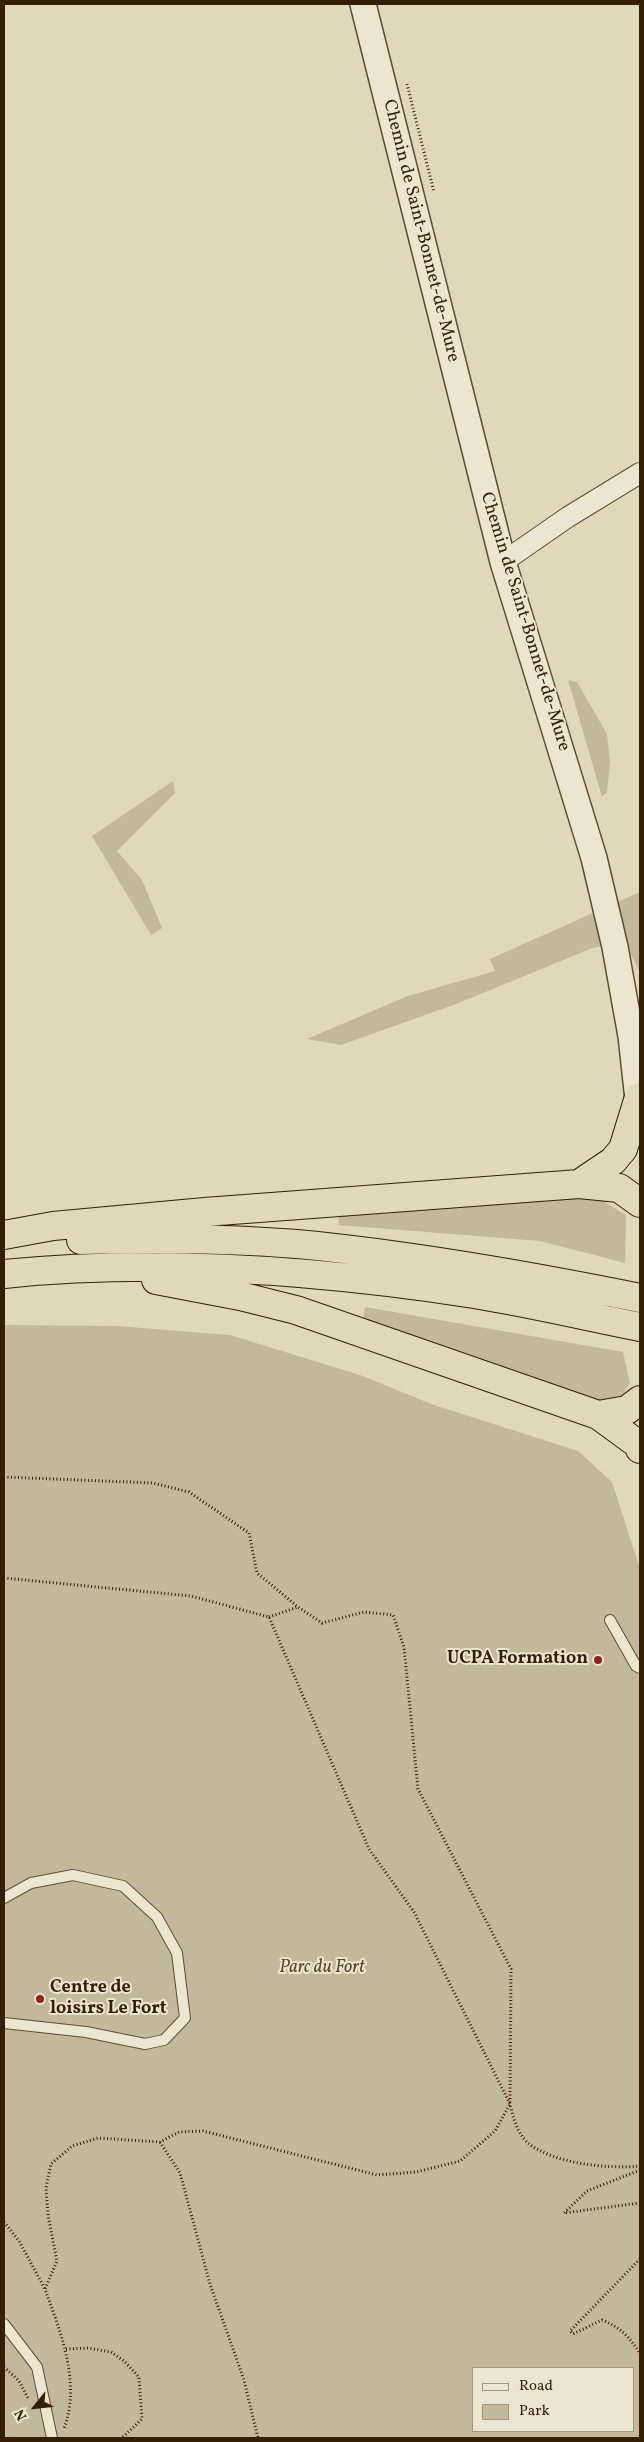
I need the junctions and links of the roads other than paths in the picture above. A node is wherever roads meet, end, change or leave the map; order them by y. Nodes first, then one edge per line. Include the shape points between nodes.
1 (363, 4) edge
2 (640, 473) edge
3 (503, 562) junction
4 (636, 1036) edge
5 (639, 1097) junction
6 (640, 1126) edge
7 (579, 1184) junction
8 (640, 1203) edge
9 (4, 1235) edge
10 (4, 1245) edge
11 (91, 1269) junction
12 (4, 1274) edge
13 (640, 1298) edge
14 (640, 1327) edge
15 (640, 1400) edge
16 (598, 1415) junction
17 (640, 1449) edge
18 (610, 1620) dead end
19 (640, 1668) edge
20 (4, 1898) edge
21 (4, 2023) edge
22 (4, 2324) edge
23 (52, 2438) edge

1 - 3 street, Chemin de Saint-Bonnet-de-Mure
2 - 3 street
3 - 4 street, Chemin de Saint-Bonnet-de-Mure via 594,858
4 - 5 street, Chemin de Saint-Bonnet-de-Mure
5 - 6 street, Chemin de Saint-Bonnet-de-Mure
5 - 7 highway via 623,1149 614,1161
7 - 8 highway via 619,1188
7 - 9 highway via 205,1212 53,1226
10 - 13 highway via 131,1239 295,1244 474,1266
11 - 12 highway
11 - 14 highway via 215,1268 292,1272 475,1295
11 - 16 highway via 240,1296 296,1310
15 - 16 highway via 628,1410
16 - 17 highway
18 - 19 lane
20 - 21 lane via 31,1883 73,1876 123,1886 157,1917 177,1953 185,2018 164,2040 145,2044 86,2032
22 - 23 lane via 37,2367

